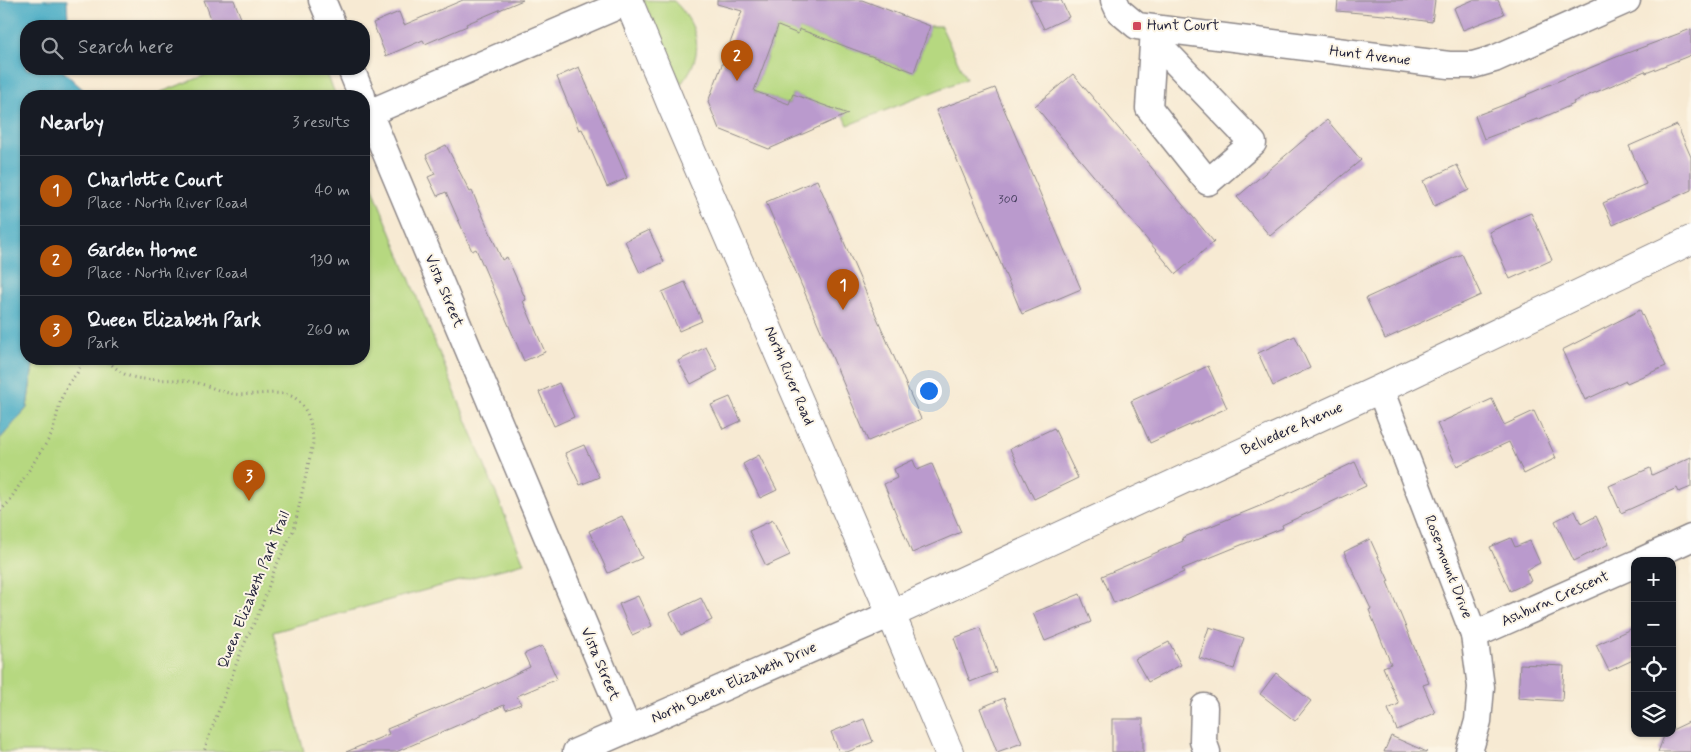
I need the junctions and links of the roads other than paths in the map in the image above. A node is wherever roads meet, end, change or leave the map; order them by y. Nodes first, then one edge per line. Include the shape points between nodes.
1 (322, 0) edge
2 (629, 0) edge
3 (1114, 0) edge
4 (1627, 0) edge
5 (330, 20) edge
6 (1158, 30) junction
7 (353, 75) edge
8 (360, 90) edge
9 (370, 101) edge
10 (370, 115) edge
11 (1691, 240) edge
12 (1380, 389) junction
13 (1691, 538) edge
14 (1650, 557) edge
15 (1631, 566) edge
16 (891, 614) junction
17 (1474, 635) junction
18 (1204, 707) dead end
19 (628, 729) junction
20 (576, 752) edge
21 (949, 752) edge
22 (1207, 752) edge
23 (1469, 752) edge

1 - 5 street
2 - 9 street
2 - 16 main road, North River Road
3 - 6 street, Hunt Avenue via 1120,11 1137,26
4 - 6 street, Hunt Avenue via 1494,59 1473,65 1449,65
6 - 6 street via 1149,108 1208,182 1253,143 1162,48
7 - 8 street, Vista Street
10 - 19 street, Vista Street
11 - 12 main road, Belvedere Avenue
12 - 16 main road, Belvedere Avenue
12 - 17 street, Rosemount Drive
13 - 14 street
15 - 17 street, Ashburn Crescent
16 - 19 street, North Queen Elizabeth Drive
16 - 21 main road, North River Road
17 - 23 street, Rosemount Drive via 1481,687 1478,721
18 - 22 street
19 - 20 street, North Queen Elizabeth Drive

